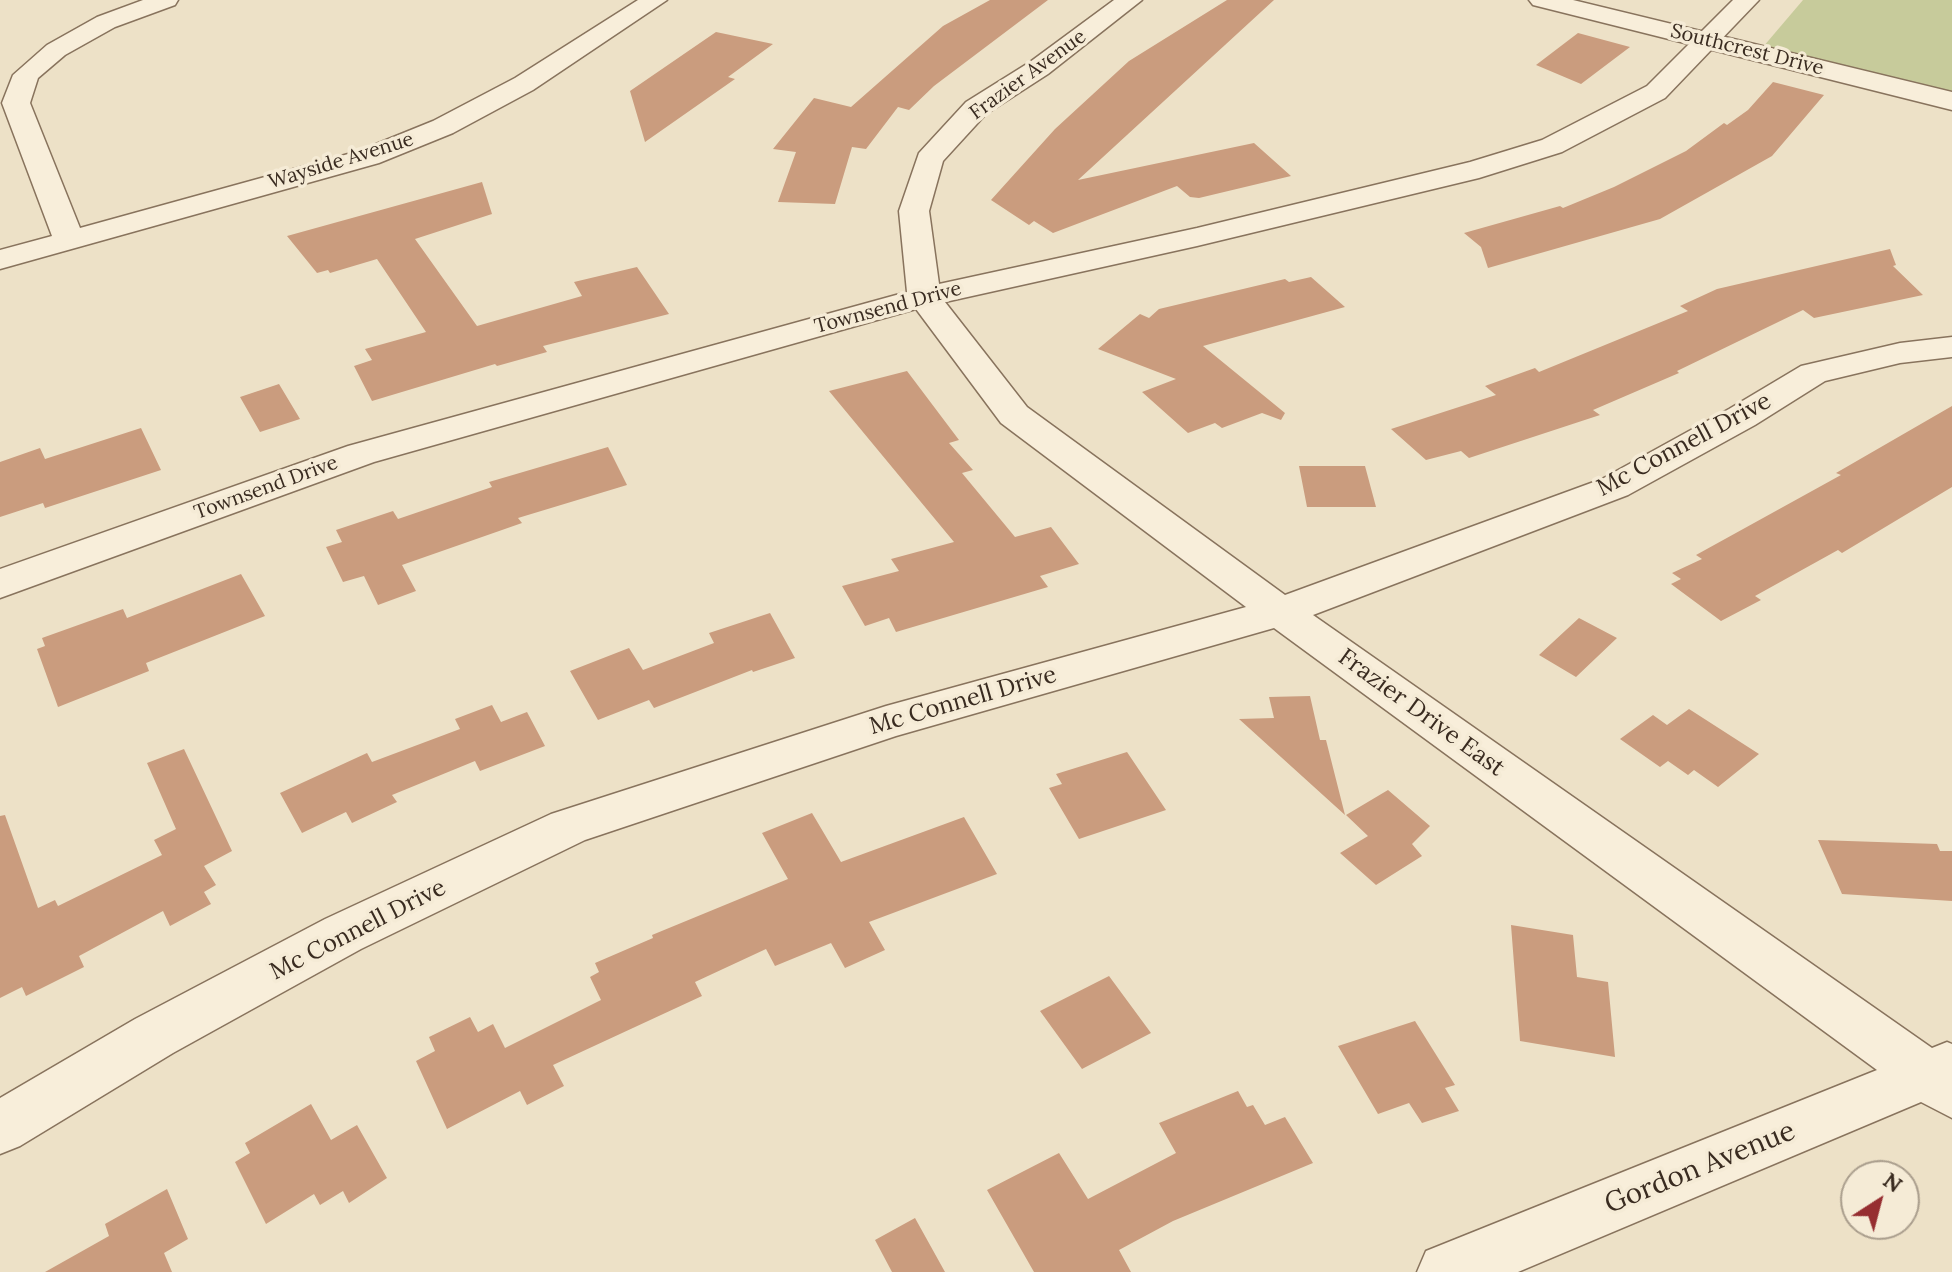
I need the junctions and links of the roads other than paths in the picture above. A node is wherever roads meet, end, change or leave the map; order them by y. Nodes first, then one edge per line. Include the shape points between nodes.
1 (166, 0) edge
2 (655, 0) edge
3 (1130, 0) edge
4 (1542, 0) edge
5 (1747, 0) edge
6 (1708, 41) junction
7 (1952, 101) edge
8 (68, 238) junction
9 (0, 260) edge
10 (924, 297) junction
11 (1952, 347) edge
12 (0, 584) edge
13 (1280, 612) junction
14 (1944, 1077) edge
15 (0, 1128) edge
16 (1447, 1272) edge

1 - 8 street via 106,22 56,50 26,75 16,103
2 - 8 street, Wayside Avenue via 524,84 443,127 369,157
3 - 10 street, Frazier Avenue via 976,108 929,159 914,211
4 - 6 street, Southcrest Drive
5 - 6 street, Townsend Drive
6 - 7 street, Southcrest Drive
6 - 10 street, Townsend Drive via 1656,92 1552,146 1464,173
8 - 9 street, Wayside Avenue
10 - 12 street, Townsend Drive via 361,454
10 - 13 street, Frazier Drive East via 1014,415
11 - 13 street, Mc Connell Drive via 1813,373 1615,487
13 - 14 street, Frazier Drive East
13 - 15 street, Mc Connell Drive via 886,722 568,827 343,934 154,1036
14 - 16 street, Gordon Avenue

